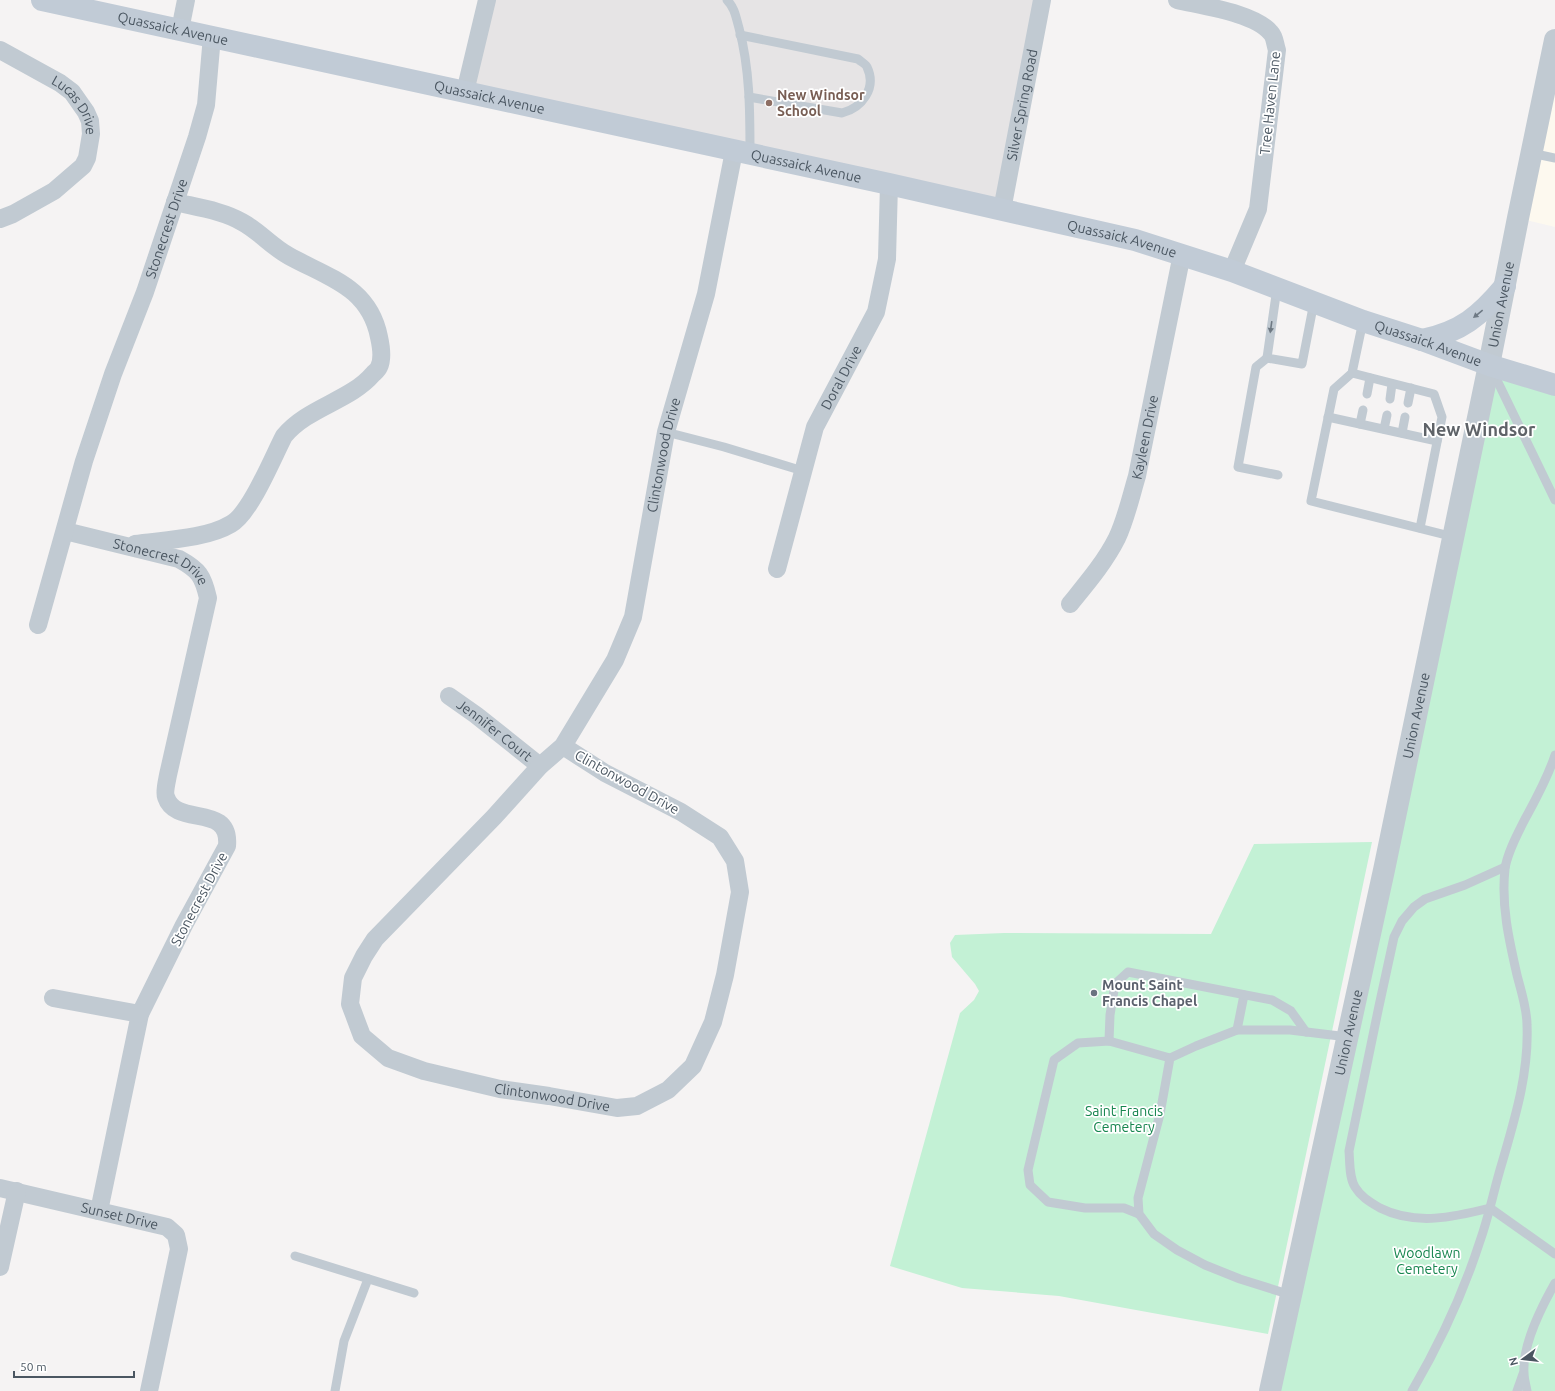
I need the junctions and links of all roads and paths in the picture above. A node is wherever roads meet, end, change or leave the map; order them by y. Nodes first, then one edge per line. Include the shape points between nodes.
1 (42, 0) edge
2 (186, 0) edge
3 (487, 0) edge
4 (727, 0) edge
5 (1042, 0) edge
6 (1177, 0) edge
7 (180, 30) junction
8 (740, 35) junction
9 (212, 36) junction
10 (1555, 40) edge
11 (0, 50) edge
12 (465, 92) junction
13 (749, 97) junction
14 (742, 153) junction
15 (1531, 153) junction
16 (1555, 158) edge
17 (889, 184) junction
18 (176, 202) junction
19 (1002, 210) junction
20 (0, 219) edge
21 (1182, 254) junction
22 (1232, 271) junction
23 (1505, 286) junction
24 (1277, 288) junction
25 (1314, 302) junction
26 (1362, 321) junction
27 (1422, 340) junction
28 (1267, 358) junction
29 (1489, 365) junction
30 (1352, 373) junction
31 (1370, 378) junction
32 (1392, 384) junction
33 (1555, 385) edge
34 (1411, 388) junction
35 (1367, 394) dead end
36 (1390, 399) dead end
37 (1408, 403) dead end
38 (1363, 410) dead end
39 (1387, 415) dead end
40 (1328, 417) junction
41 (1406, 417) dead end
42 (1360, 424) junction
43 (1384, 429) junction
44 (666, 432) junction
45 (1402, 433) junction
46 (1438, 441) junction
47 (803, 471) junction
48 (1278, 475) dead end
49 (1555, 500) edge
50 (1420, 528) junction
51 (65, 531) junction
52 (1454, 537) junction
53 (126, 545) junction
54 (778, 569) dead end
55 (1070, 604) dead end
56 (38, 625) dead end
57 (449, 696) dead end
58 (563, 746) junction
59 (1555, 755) edge
60 (540, 766) junction
61 (1505, 867) junction
62 (1244, 995) junction
63 (53, 998) dead end
64 (140, 1014) junction
65 (1237, 1030) junction
66 (1306, 1032) junction
67 (1348, 1037) junction
68 (1109, 1041) junction
69 (1170, 1058) junction
70 (8, 1189) edge
71 (1490, 1208) junction
72 (99, 1211) junction
73 (1139, 1214) junction
74 (1555, 1254) edge
75 (295, 1256) dead end
76 (0, 1267) edge
77 (368, 1280) junction
78 (1555, 1282) edge
79 (414, 1293) dead end
80 (1292, 1295) junction
81 (1524, 1372) junction
82 (149, 1391) edge
83 (335, 1391) edge
84 (1270, 1391) edge
85 (1412, 1391) edge
86 (1517, 1391) edge
87 (1527, 1391) edge

1 - 7 main road, Quassaick Avenue
2 - 7 street
3 - 12 street
4 - 8 lane via 733,6
5 - 19 street, Silver Spring Road
6 - 22 street, Tree Haven Lane via 1236,13 1264,26 1272,34 1277,50 1258,209
7 - 9 main road, Quassaick Avenue
8 - 13 lane
8 - 13 lane via 858,59 867,66 870,79 869,91 862,102 852,110 842,113
9 - 12 main road, Quassaick Avenue
9 - 18 street, Stonecrest Drive via 206,105
10 - 15 street, Union Avenue
11 - 20 street, Lucas Drive via 72,92 86,112 91,134 87,158 82,166 54,191
12 - 14 main road, Quassaick Avenue
13 - 14 lane
14 - 17 main road, Quassaick Avenue
14 - 44 street, Clintonwood Drive via 706,294
15 - 16 lane
15 - 23 street, Union Avenue
17 - 19 main road, Quassaick Avenue
17 - 47 street, Doral Drive via 887,259 876,312 815,427
18 - 51 street, Stonecrest Drive via 86,454
18 - 53 street via 217,212 242,222 287,255 342,283 354,292 371,312 382,349 379,367 365,384 312,412 291,427 247,508 232,524 212,533
19 - 21 main road, Quassaick Avenue via 1135,240
21 - 22 main road, Quassaick Avenue
21 - 55 street, Kayleen Drive via 1137,476 1128,508 1117,537 1102,563
22 - 24 main road, Quassaick Avenue
23 -> 27 main road via 1487,307 1464,324 1450,332
23 - 29 street, Union Avenue
24 - 25 main road, Quassaick Avenue
24 -> 28 lane
25 - 26 main road, Quassaick Avenue
25 - 28 lane via 1302,364
26 - 27 main road, Quassaick Avenue
26 - 30 lane
27 - 29 main road, Quassaick Avenue
28 - 48 lane via 1256,367 1238,466
29 - 33 main road, Quassaick Avenue
29 - 49 lane
29 - 52 street, Union Avenue
30 - 31 lane
30 - 40 lane via 1334,389
31 - 32 lane
31 - 35 lane
32 - 34 lane
32 - 36 lane
34 - 37 lane
34 - 46 lane via 1434,394 1442,417
38 - 42 lane
39 - 43 lane
40 - 42 lane
40 - 50 lane via 1311,501
41 - 45 lane
42 - 43 lane
43 - 45 lane
44 - 47 lane
44 - 58 street, Clintonwood Drive via 633,617 614,660
45 - 46 lane
46 - 50 lane
47 - 54 street, Doral Drive
50 - 52 lane
51 - 53 street, Stonecrest Drive
51 - 56 street, Stonecrest Drive
52 - 67 street, Union Avenue
53 - 64 street, Stonecrest Drive via 179,559 195,568 205,583 208,598 165,797 173,808 215,820 224,826 228,841 228,846 184,925
57 - 60 street, Jennifer Court
58 - 60 street, Clintonwood Drive
58 - 60 street, Clintonwood Drive via 605,773 680,812 720,837 735,861 740,892 725,976 713,1022 694,1066 668,1090 637,1106 617,1108 500,1089 424,1071 388,1058 362,1036 350,1004 353,978 375,939
59 - 61 lane via 1515,839
61 - 71 lane via 1506,924 1526,1014 1528,1042 1518,1106
61 - 71 lane via 1425,898 1402,921 1392,945 1350,1151 1350,1170 1354,1186 1366,1200 1388,1212 1426,1219 1448,1218
62 - 65 lane
62 - 66 lane via 1272,1000 1292,1011
62 - 68 lane via 1128,972 1115,984
63 - 64 street
64 - 72 street, Stonecrest Drive
65 - 66 lane
65 - 69 lane
66 - 67 lane
67 - 80 street, Union Avenue
68 - 69 lane
68 - 73 lane via 1078,1043 1054,1060 1028,1170 1030,1185 1048,1202 1085,1208 1124,1208
69 - 73 lane via 1160,1114 1138,1198
70 - 72 street, Sunset Drive
70 - 76 street
71 - 74 lane
71 - 85 lane via 1480,1243 1449,1322
72 - 82 street, Sunset Drive via 167,1227 176,1235 179,1249
73 - 80 lane via 1154,1234 1204,1265
75 - 77 lane
77 - 79 lane
77 - 83 lane via 344,1341
78 - 81 lane via 1530,1337
80 - 84 street, Union Avenue
81 - 86 lane
81 - 87 lane

